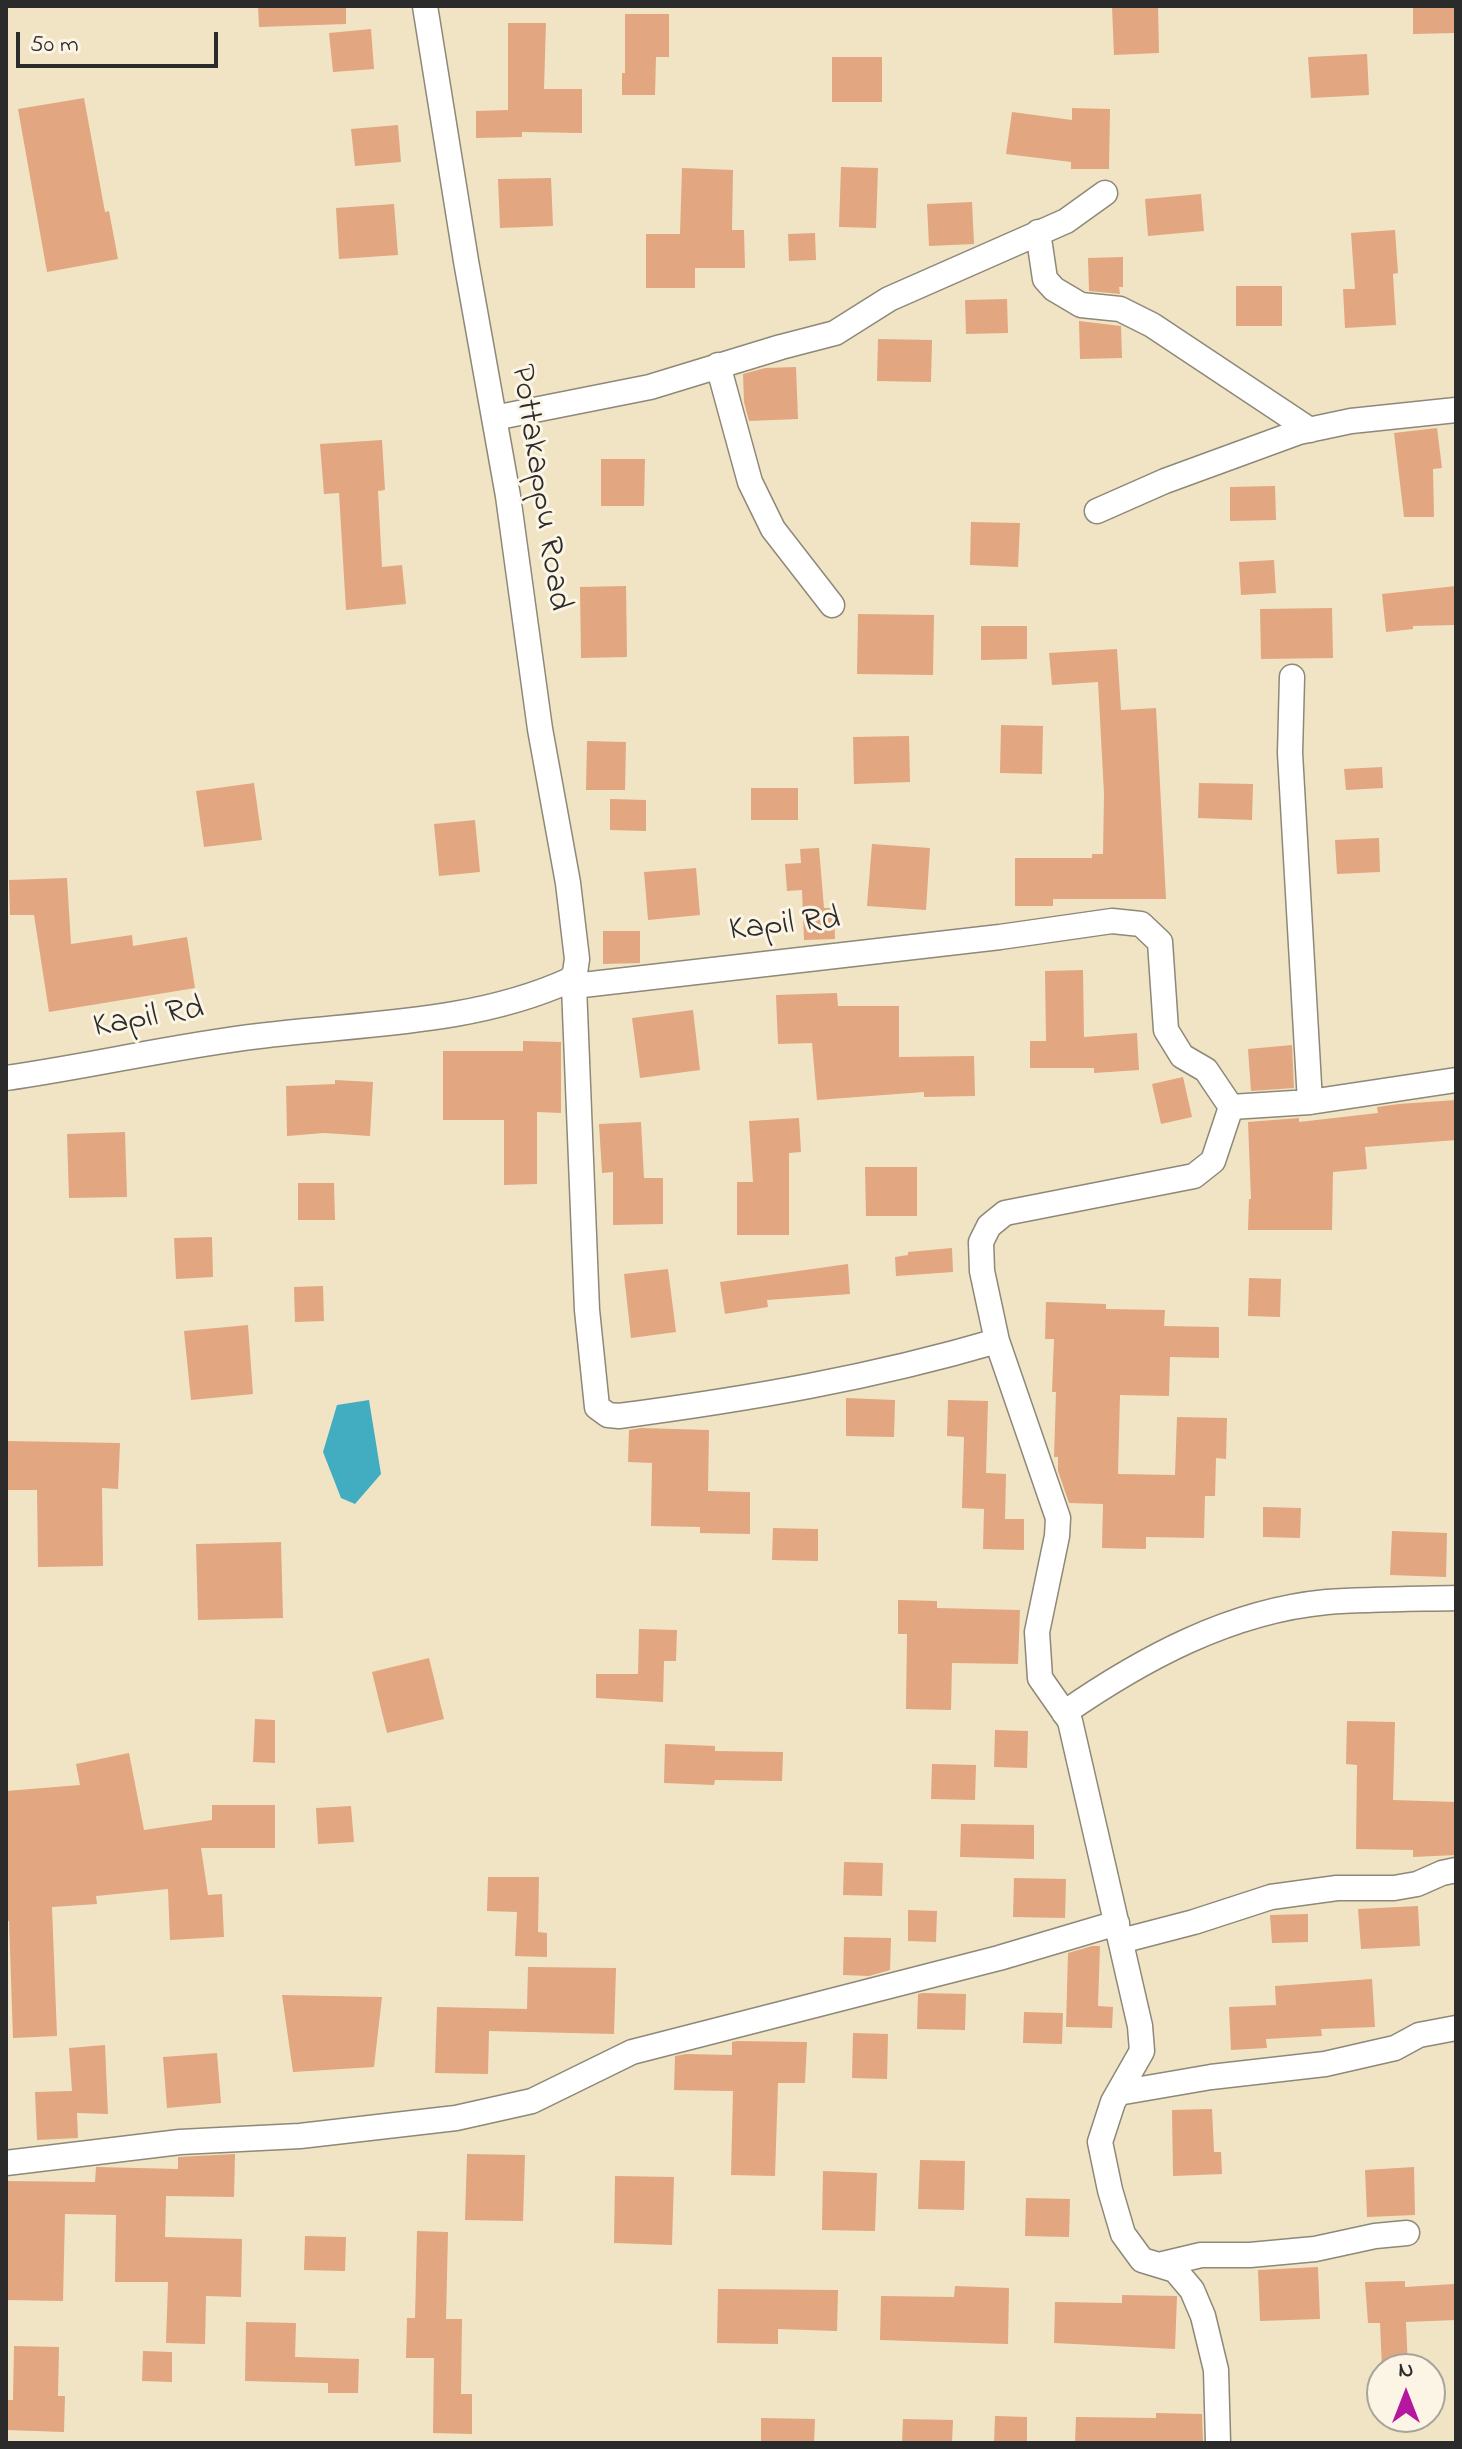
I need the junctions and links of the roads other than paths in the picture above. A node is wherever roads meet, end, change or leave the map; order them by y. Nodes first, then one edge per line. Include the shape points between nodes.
1 (425, 6) edge
2 (1105, 193) dead end
3 (1038, 232) junction
4 (718, 365) junction
5 (1456, 410) edge
6 (494, 418) junction
7 (1310, 430) junction
8 (1097, 511) dead end
9 (832, 605) dead end
10 (1292, 677) dead end
11 (572, 983) junction
12 (6, 1078) edge
13 (1456, 1080) edge
14 (1310, 1102) junction
15 (1231, 1107) junction
16 (997, 1341) junction
17 (1456, 1598) edge
18 (1064, 1713) junction
19 (1456, 1870) edge
20 (1119, 1932) junction
21 (1456, 2028) edge
22 (1118, 2093) junction
23 (6, 2163) edge
24 (1407, 2233) dead end
25 (1159, 2265) junction
26 (1218, 2443) edge

1 - 6 street, Pottakappu Road
2 - 3 street via 1066,221
3 - 4 street via 889,299 835,333
3 - 7 street via 1045,279 1054,289 1081,305 1120,309 1152,325
4 - 6 street via 650,387
4 - 9 street via 750,482 773,529
5 - 7 street
6 - 11 street, Pottakappu Road via 568,883 577,959
7 - 8 street
10 - 14 street via 1290,753
11 - 12 street, Kapil Rd via 480,1011 255,1037
11 - 15 street, Kapil Rd via 1112,921 1141,924 1160,942 1166,1030 1182,1056 1206,1070
11 - 16 street, Pottakappu Road via 587,1310 597,1407 619,1416 754,1398
13 - 14 street
14 - 15 street
15 - 16 street via 1213,1161 1194,1176 1005,1213 989,1226 981,1242 982,1271
16 - 18 street via 1058,1518 1037,1632 1040,1678
17 - 18 street via 1325,1603 1272,1612 1198,1635 1113,1679
18 - 20 street
19 - 20 street via 1394,1888 1337,1888 1271,1897 1194,1922
20 - 22 street via 1142,2051
20 - 23 street via 632,2052 532,2101 456,2118
21 - 22 street via 1325,2064
22 - 25 street via 1100,2142 1110,2190 1123,2234 1142,2260
24 - 25 street via 1315,2249 1201,2255
25 - 26 street via 1175,2270 1192,2290 1203,2316 1216,2370

